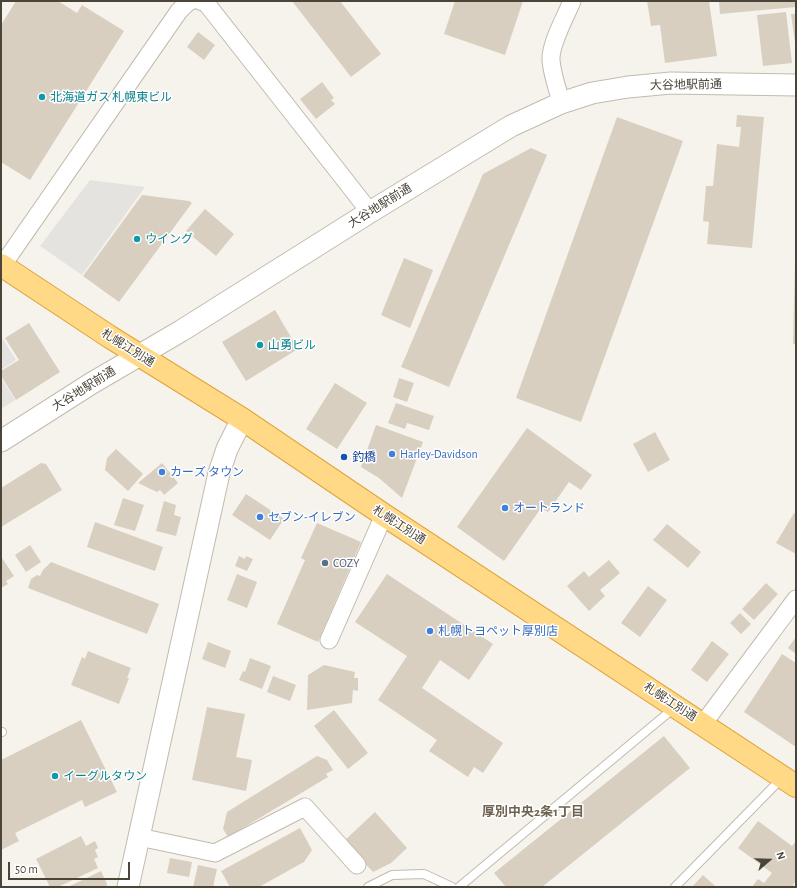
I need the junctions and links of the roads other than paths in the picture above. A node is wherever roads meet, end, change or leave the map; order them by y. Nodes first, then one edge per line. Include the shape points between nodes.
1 (191, 1) edge
2 (200, 1) edge
3 (572, 1) edge
4 (796, 86) edge
5 (562, 103) junction
6 (370, 212) junction
7 (2, 266) edge
8 (139, 355) junction
9 (242, 419) junction
10 (1, 442) edge
11 (384, 515) junction
12 (796, 599) edge
13 (330, 640) dead end
14 (676, 706) junction
15 (703, 724) junction
16 (789, 782) edge
17 (139, 838) junction
18 (357, 865) dead end
19 (128, 887) edge
20 (368, 887) edge
21 (452, 887) edge
22 (459, 887) edge
23 (675, 887) edge

1 - 7 street via 179,11
2 - 6 street via 206,3
3 - 5 street via 552,47 553,75
4 - 5 street, 大谷地駅前通 via 671,83 599,92
5 - 6 street, 大谷地駅前通 via 511,126
6 - 8 street, 大谷地駅前通
7 - 8 highway, 札幌江別通
8 - 9 highway, 札幌江別通
8 - 10 street, 大谷地駅前通
9 - 11 highway, 札幌江別通
9 - 17 street via 227,449 219,473
11 - 13 street
11 - 14 highway, 札幌江別通
12 - 15 street
14 - 15 highway, 札幌江別通
14 - 22 lane
15 - 16 highway, 札幌江別通
16 - 23 lane
17 - 18 street via 215,853 305,807
17 - 19 street
20 - 21 lane via 392,875 424,874

